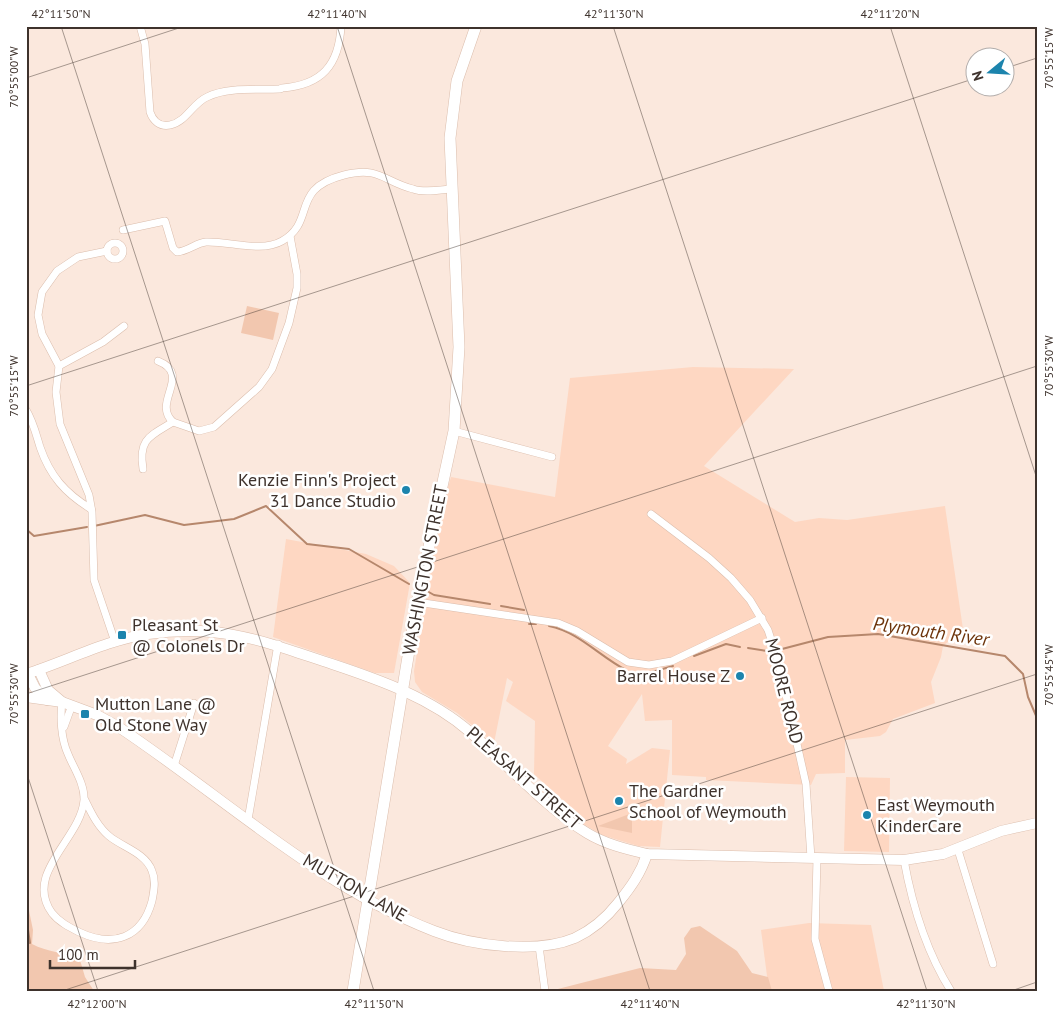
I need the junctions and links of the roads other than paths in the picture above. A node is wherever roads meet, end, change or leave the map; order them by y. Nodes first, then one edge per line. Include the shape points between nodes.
1 (140, 26) edge
2 (341, 26) edge
3 (476, 26) edge
4 (451, 189) junction
5 (123, 230) dead end
6 (290, 236) junction
7 (107, 251) dead end
8 (124, 326) dead end
9 (158, 361) dead end
10 (59, 366) junction
11 (26, 410) edge
12 (173, 422) junction
13 (454, 431) junction
14 (552, 457) dead end
15 (143, 469) dead end
16 (91, 509) junction
17 (651, 514) dead end
18 (417, 602) junction
19 (762, 618) junction
20 (115, 642) junction
21 (278, 644) junction
22 (39, 670) junction
23 (27, 674) edge
24 (402, 690) junction
25 (26, 698) edge
26 (48, 700) junction
27 (194, 703) dead end
28 (67, 704) junction
29 (174, 766) junction
30 (84, 798) junction
31 (248, 820) junction
32 (1037, 823) edge
33 (958, 850) junction
34 (647, 854) junction
35 (814, 858) junction
36 (904, 860) junction
37 (367, 899) junction
38 (539, 946) junction
39 (993, 964) dead end
40 (353, 991) edge
41 (545, 991) edge
42 (829, 991) edge
43 (951, 991) edge

1 - 2 street via 145,44 150,112 162,125 179,122 201,100 211,95 302,86 324,74 338,52
3 - 4 main road, WASHINGTON STREET via 454,95
4 - 6 street via 415,190 371,172 339,176 313,191 300,224
4 - 13 main road, WASHINGTON STREET via 459,347
5 - 6 street via 165,222 173,248 178,252 205,242 271,245
6 - 12 street via 298,274 297,288 289,324 272,369 259,387 214,427 199,431
7 - 10 street via 84,255 67,263 51,277 42,292 39,321
8 - 10 street via 103,342
9 - 12 street via 166,365 173,375 165,405
10 - 16 street via 56,392 60,424 89,495
11 - 16 street via 55,478 69,495
12 - 15 street via 146,441 142,450
13 - 14 street
13 - 18 main road, WASHINGTON STREET
16 - 20 street via 94,580
17 - 19 street, MOORE ROAD via 731,578
18 - 19 street via 558,623 628,662 650,665 672,661
18 - 24 main road, WASHINGTON STREET
19 - 35 street, MOORE ROAD via 776,650 806,784
20 - 21 main road, PLEASANT STREET via 153,633 203,630
20 - 22 main road, PLEASANT STREET
21 - 24 main road, PLEASANT STREET
21 - 31 street
22 - 23 main road, PLEASANT STREET
22 - 28 main road, MUTTON LANE via 48,690
23 - 26 main road via 35,688
24 - 34 main road, PLEASANT STREET via 459,723 582,829 608,843
24 - 37 main road, WASHINGTON STREET
25 - 26 main road, MUTTON LANE
26 - 28 main road, MUTTON LANE
27 - 29 street
28 - 29 main road, MUTTON LANE via 117,726
28 - 30 street via 60,716 67,752
29 - 31 main road, MUTTON LANE
30 - 30 street via 102,829 145,860 153,872 154,893 146,916 136,930 115,940 98,939 69,927 52,913 43,892 48,870 70,837
31 - 37 main road, MUTTON LANE
32 - 33 main road, PLEASANT STREET via 1001,832
33 - 36 main road, PLEASANT STREET
33 - 39 street
34 - 35 main road, PLEASANT STREET
34 - 38 main road, MUTTON LANE via 638,876 603,919 574,938
35 - 36 main road, PLEASANT STREET
35 - 42 street, MOORE ROAD via 815,939
36 - 43 street via 930,947
37 - 38 main road, MUTTON LANE via 452,936 500,945
37 - 40 main road, WASHINGTON STREET
38 - 41 street

